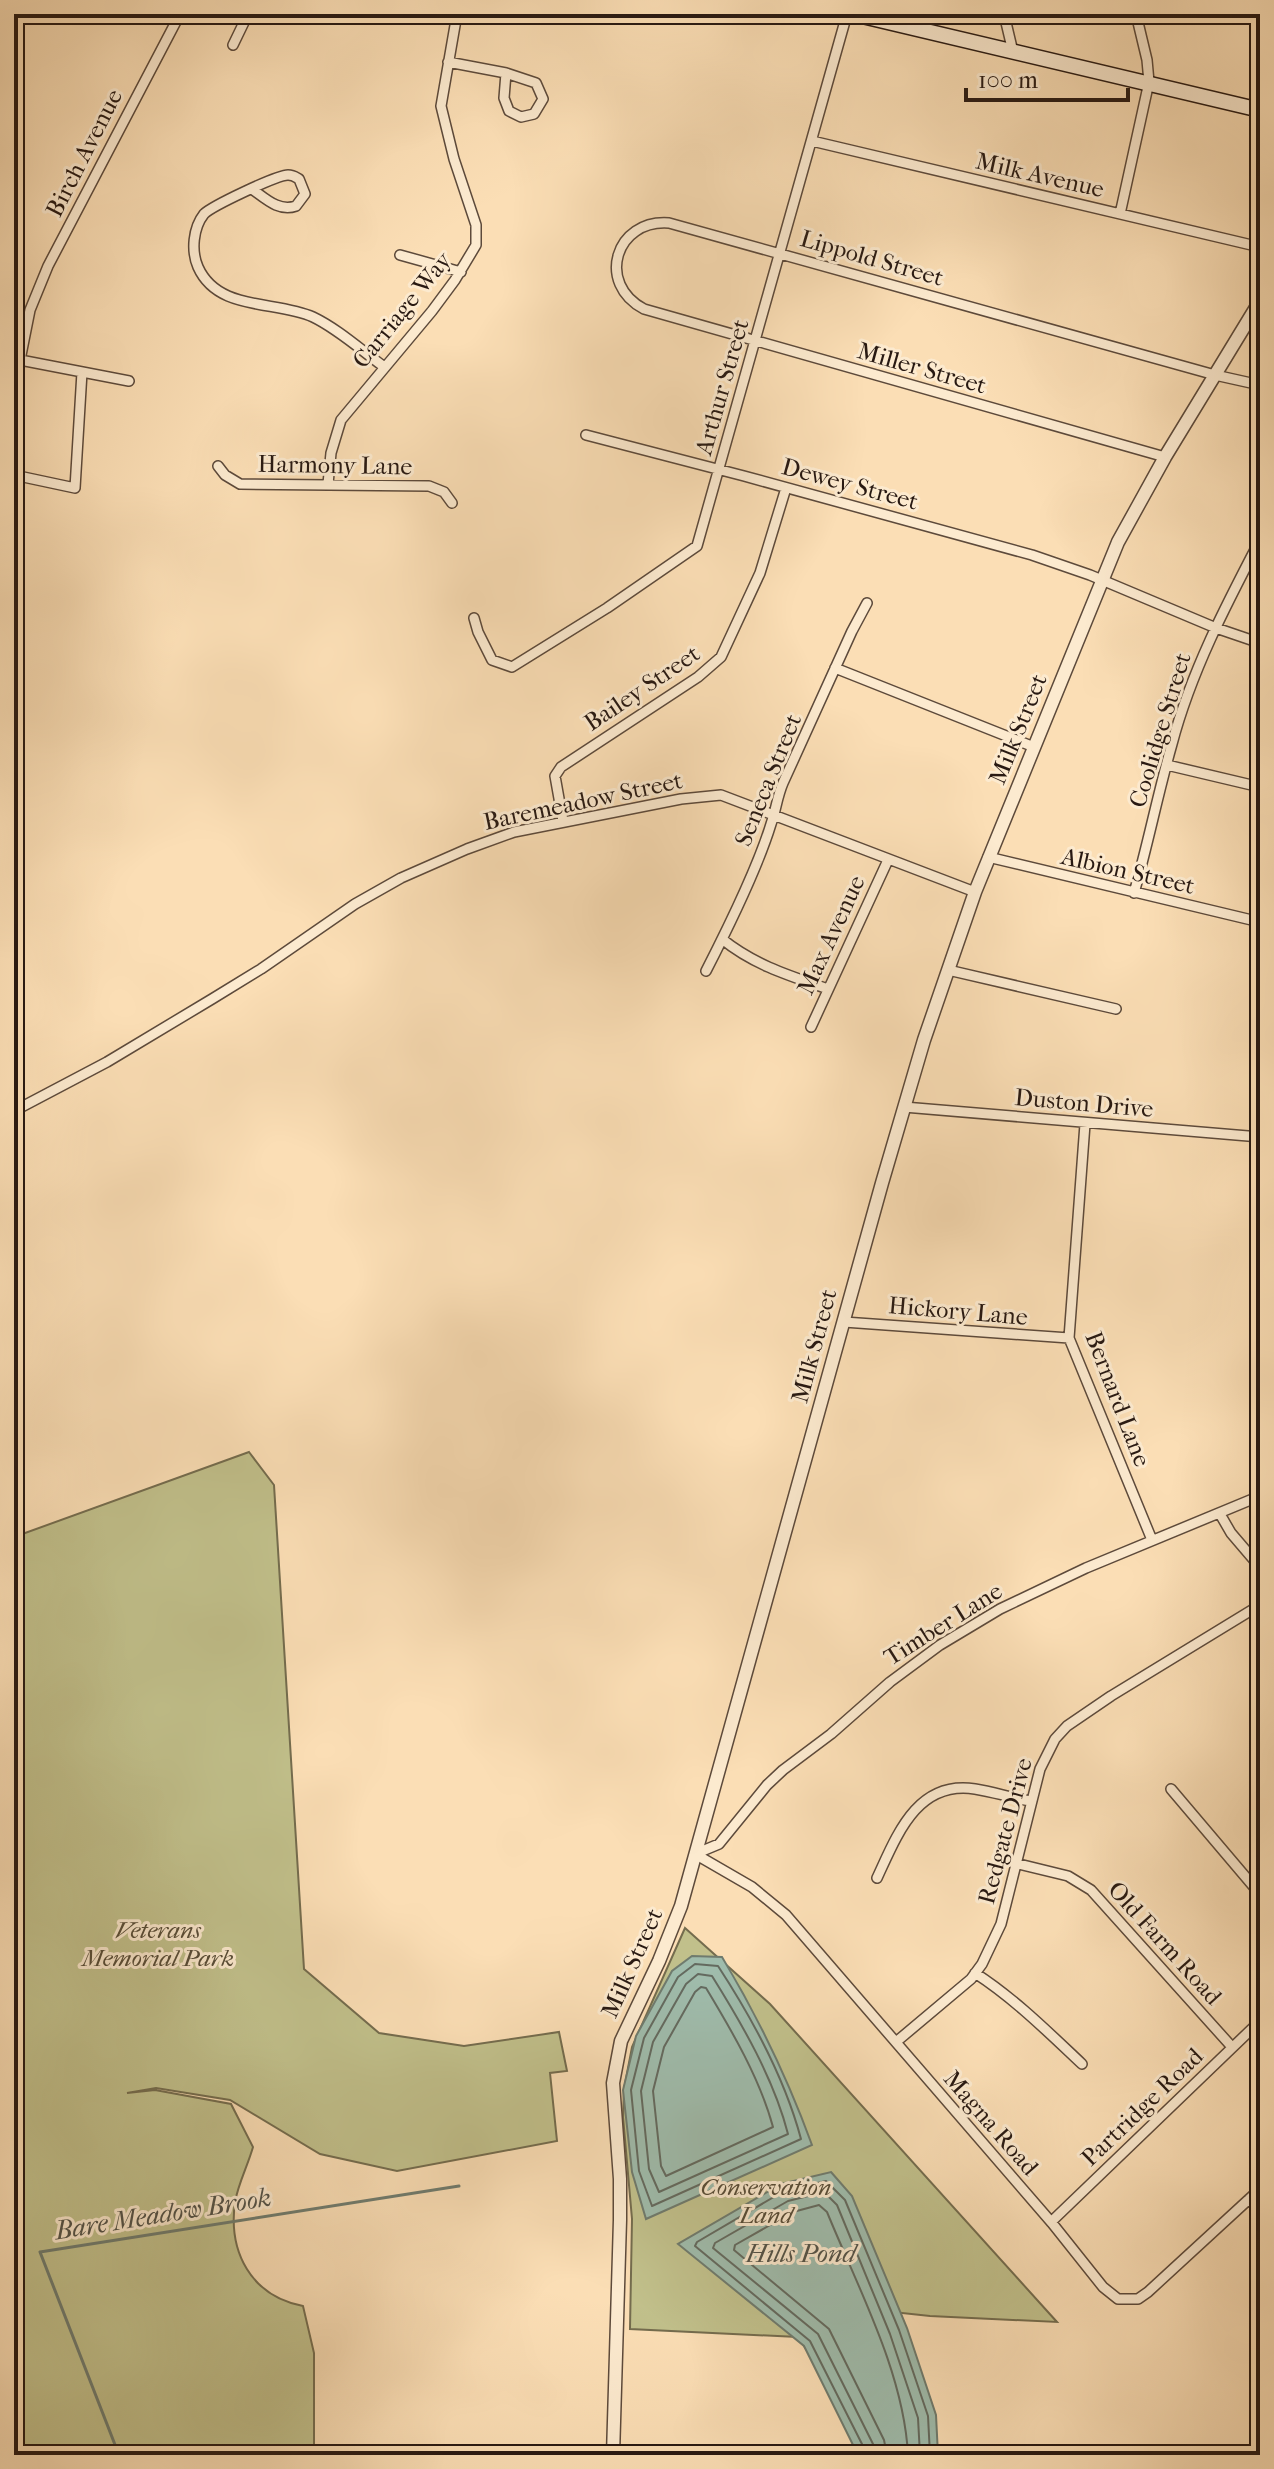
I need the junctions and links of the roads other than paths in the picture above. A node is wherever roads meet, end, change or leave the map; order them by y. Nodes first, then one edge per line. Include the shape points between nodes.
1 (180, 14) edge
2 (248, 14) edge
3 (457, 14) edge
4 (847, 14) edge
5 (854, 14) edge
6 (1004, 14) edge
7 (1136, 14) edge
8 (233, 45) dead end
9 (1013, 52) junction
10 (448, 62) junction
11 (506, 73) junction
12 (1149, 84) junction
13 (1260, 110) edge
14 (812, 141) junction
15 (252, 189) junction
16 (1120, 214) junction
17 (1260, 247) edge
18 (780, 252) junction
19 (400, 255) dead end
20 (461, 272) junction
21 (1260, 301) edge
22 (669, 317) joint
23 (756, 342) junction
24 (17, 359) edge
25 (383, 366) junction
26 (82, 372) junction
27 (1215, 375) junction
28 (129, 381) dead end
29 (1260, 385) edge
30 (586, 435) dead end
31 (1165, 457) junction
32 (218, 466) dead end
33 (719, 469) junction
34 (14, 475) edge
35 (328, 484) junction
36 (786, 488) junction
37 (452, 503) dead end
38 (1260, 540) edge
39 (1102, 580) junction
40 (867, 603) dead end
41 (474, 618) dead end
42 (1216, 628) junction
43 (1260, 643) edge
44 (835, 668) junction
45 (1034, 747) junction
46 (1167, 765) junction
47 (1260, 787) edge
48 (773, 814) junction
49 (563, 821) junction
50 (988, 857) junction
51 (888, 860) junction
52 (975, 892) junction
53 (1134, 893) junction
54 (1260, 922) edge
55 (722, 939) junction
56 (948, 970) junction
57 (706, 971) dead end
58 (828, 989) junction
59 (1116, 1009) dead end
60 (811, 1027) dead end
61 (904, 1107) junction
62 (14, 1111) edge
63 (1085, 1124) junction
64 (1260, 1137) edge
65 (844, 1322) junction
66 (1069, 1338) junction
67 (1260, 1496) edge
68 (1220, 1514) junction
69 (1152, 1540) junction
70 (1260, 1567) edge
71 (1260, 1605) edge
72 (1171, 1789) dead end
73 (1031, 1801) junction
74 (695, 1854) junction
75 (1015, 1863) junction
76 (877, 1878) dead end
77 (1260, 1894) edge
78 (975, 1973) junction
79 (1260, 2021) edge
80 (896, 2042) junction
81 (1232, 2047) junction
82 (1082, 2064) dead end
83 (1260, 2189) edge
84 (1249, 2199) junction
85 (1260, 2211) edge
86 (1051, 2222) junction
87 (613, 2455) edge

1 - 24 street, Birch Avenue via 48,266
2 - 8 street
3 - 10 street, Carriage Way
4 - 14 street, Arthur Street
5 - 9 main road
6 - 9 street
7 - 12 street
9 - 12 main road
10 - 11 street
10 - 20 street, Carriage Way via 441,106 477,236
11 - 11 street via 540,88 543,99 534,114 521,117 509,111
12 - 13 main road
12 - 16 street
14 - 16 street, Milk Avenue
14 - 18 street, Arthur Street
15 - 15 street via 285,208 296,206 305,194 302,183 289,175
15 - 25 street via 215,206 197,226 195,254 206,279 229,297 310,316
16 - 17 street, Milk Avenue
18 - 22 street, Lippold Street via 669,223 641,228 618,254 619,283 637,306
18 - 23 street, Arthur Street
18 - 27 street, Lippold Street
19 - 20 street
20 - 25 street, Carriage Way
21 - 27 street, Milk Street
22 - 23 street, Miller Street
23 - 31 street, Miller Street
23 - 33 street, Arthur Street
24 - 26 street
25 - 35 street, Carriage Way via 341,420
26 - 28 street
26 - 34 street via 75,488
27 - 29 street, Lippold Street
27 - 31 street, Milk Street
30 - 33 street, Dewey Street
31 - 39 street, Milk Street
32 - 35 street, Harmony Lane via 240,484
33 - 36 street, Dewey Street
33 - 41 street, Arthur Street via 697,546 522,662 512,667 492,660
35 - 37 street, Harmony Lane via 429,486 444,492
36 - 39 street, Dewey Street via 983,541
36 - 49 street, Bailey Street via 760,573 721,657 561,767 555,776
38 - 42 street, Coolidge Street
39 - 42 street, Dewey Street
39 - 45 street, Milk Street
40 - 44 street, Seneca Street
42 - 43 street, Dewey Street
42 - 46 street, Coolidge Street
44 - 45 street
44 - 48 street, Seneca Street
45 - 50 street, Milk Street
46 - 47 street
46 - 53 street, Coolidge Street
48 - 49 street, Baremeadow Street via 710,795
48 - 51 street, Baremeadow Street
48 - 55 street, Seneca Street
49 - 62 street, Baremeadow Street via 486,841 401,878 212,999
50 - 52 street, Milk Street
50 - 53 street, Albion Street
51 - 52 street, Baremeadow Street
51 - 58 street, Max Avenue
52 - 56 street, Milk Street
53 - 54 street, Albion Street
55 - 57 street, Seneca Street
55 - 58 street via 756,962
56 - 59 street
56 - 61 street, Milk Street
58 - 60 street, Max Avenue
61 - 63 street, Duston Drive
61 - 65 street, Milk Street
63 - 64 street, Duston Drive
63 - 66 street, Bernard Lane
65 - 66 street, Hickory Lane
65 - 74 street, Milk Street
66 - 69 street, Bernard Lane
67 - 68 street, Timber Lane
68 - 69 street, Timber Lane
68 - 70 street
69 - 74 street, Timber Lane via 1000,1609 940,1645 783,1770 719,1844
71 - 73 street, Redgate Drive via 1067,1726 1048,1751
72 - 77 street
73 - 75 street, Redgate Drive
73 - 76 street via 974,1789 937,1792 912,1812
74 - 80 street, Magna Road via 778,1907
74 - 87 street, Milk Street via 671,1933 621,2041 613,2083 620,2179
75 - 78 street, Redgate Drive via 1001,1924
75 - 81 street, Old Farm Road via 1068,1876 1091,1890
78 - 80 street, Redgate Drive
78 - 82 street
79 - 81 street, Partridge Road
80 - 86 street, Magna Road
81 - 86 street, Partridge Road
83 - 84 street, Magna Road
84 - 85 street
84 - 86 street, Magna Road via 1148,2292 1128,2301 1103,2287

